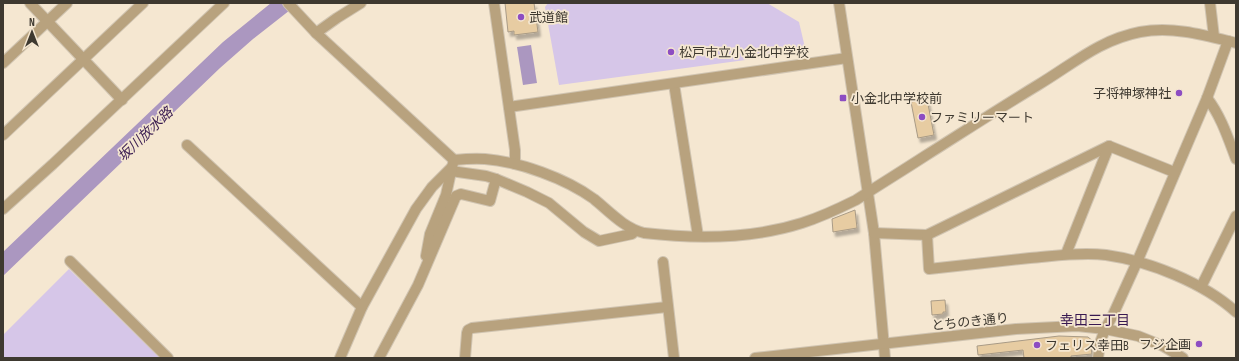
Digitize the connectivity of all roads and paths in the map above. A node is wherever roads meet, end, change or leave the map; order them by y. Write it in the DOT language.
graph roads {
  1 [pos="30,3"];
  2 [pos="67,3"];
  3 [pos="143,3"];
  4 [pos="224,3"];
  5 [pos="288,3"];
  6 [pos="361,3"];
  7 [pos="494,3"];
  8 [pos="840,3"];
  9 [pos="1210,3"];
  10 [pos="48,21"];
  11 [pos="314,31"];
  12 [pos="1214,37"];
  13 [pos="1232,42"];
  14 [pos="847,58"];
  15 [pos="84,59"];
  16 [pos="3,63"];
  17 [pos="674,84"];
  18 [pos="1207,98"];
  19 [pos="122,100"];
  20 [pos="509,107"];
  21 [pos="3,135"];
  22 [pos="187,145"];
  23 [pos="1109,146"];
  24 [pos="1236,159"];
  25 [pos="515,164"];
  26 [pos="453,166"];
  27 [pos="1174,172"];
  28 [pos="496,179"];
  29 [pos="868,192"];
  30 [pos="3,209"];
  31 [pos="1236,216"];
  32 [pos="635,231"];
  33 [pos="874,233"];
  34 [pos="927,235"];
  35 [pos="698,236"];
  36 [pos="1066,254"];
  37 [pos="70,261"];
  38 [pos="663,262"];
  39 [pos="1137,262"];
  40 [pos="425,268"];
  41 [pos="1201,287"];
  42 [pos="362,307"];
  43 [pos="667,307"];
  44 [pos="1236,312"];
  45 [pos="1105,329"];
  46 [pos="883,344"];
  47 [pos="168,358"];
  48 [pos="340,358"];
  49 [pos="380,358"];
  50 [pos="465,358"];
  51 [pos="674,358"];
  52 [pos="755,358"];
  53 [pos="885,358"];
  54 [pos="1098,358"];
  55 [pos="1183,358"];
  1 -- 10 [label="street"];
  2 -- 10 [label="street"];
  3 -- 15 [label="street"];
  4 -- 19 [label="street"];
  5 -- 11 [label="street"];
  6 -- 11 [label="street"];
  7 -- 20 [label="street"];
  8 -- 14 [label="street"];
  9 -- 12 [label="street"];
  10 -- 15 [label="street"];
  10 -- 16 [label="street"];
  11 -- 26 [label="street"];
  12 -- 13 [label="street"];
  12 -- 29 [label="street"];
  13 -- 18 [label="street"];
  14 -- 17 [label="street"];
  14 -- 29 [label="street"];
  15 -- 19 [label="street"];
  15 -- 21 [label="street"];
  17 -- 20 [label="street"];
  17 -- 35 [label="street"];
  18 -- 24 [label="street"];
  18 -- 27 [label="street"];
  19 -- 30 [label="street"];
  20 -- 25 [label="street"];
  22 -- 42 [label="street"];
  23 -- 27 [label="street"];
  23 -- 34 [label="street"];
  23 -- 36 [label="street"];
  25 -- 26 [label="street"];
  25 -- 32 [label="street"];
  26 -- 28 [label="street"];
  26 -- 40 [label="street"];
  26 -- 42 [label="street"];
  27 -- 39 [label="street"];
  28 -- 32 [label="street"];
  28 -- 40 [label="street"];
  29 -- 33 [label="street"];
  29 -- 35 [label="street"];
  31 -- 41 [label="street"];
  32 -- 35 [label="street"];
  33 -- 34 [label="street"];
  33 -- 46 [label="street"];
  34 -- 36 [label="street"];
  36 -- 39 [label="street"];
  37 -- 47 [label="street"];
  38 -- 43 [label="street"];
  39 -- 41 [label="street"];
  39 -- 45 [label="street"];
  40 -- 49 [label="street"];
  41 -- 44 [label="street"];
  42 -- 48 [label="street"];
  43 -- 50 [label="street"];
  43 -- 51 [label="street"];
  45 -- 46 [label="street, とちのき通り"];
  45 -- 54 [label="street"];
  45 -- 55 [label="street, とちのき通り"];
  46 -- 52 [label="street, とちのき通り"];
  46 -- 53 [label="street"];
}
